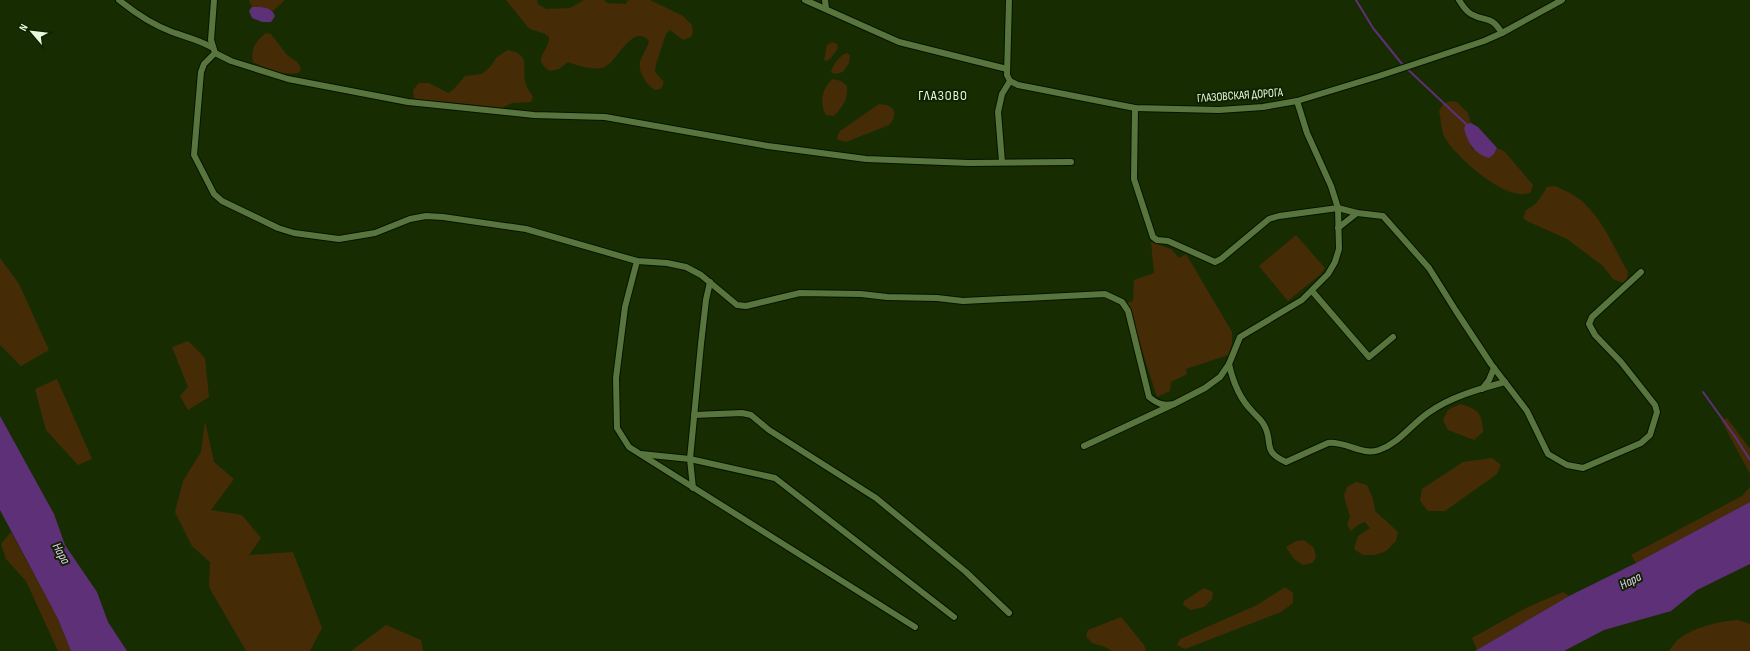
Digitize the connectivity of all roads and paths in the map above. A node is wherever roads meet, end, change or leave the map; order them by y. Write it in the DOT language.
graph roads {
  1 [pos="119,0"];
  2 [pos="214,0"];
  3 [pos="805,0"];
  4 [pos="826,0"];
  5 [pos="1009,0"];
  6 [pos="1459,0"];
  7 [pos="1562,0"];
  8 [pos="826,8"];
  9 [pos="1502,33"];
  10 [pos="214,51"];
  11 [pos="1007,69"];
  12 [pos="1010,81"];
  13 [pos="1297,101"];
  14 [pos="1135,108"];
  15 [pos="1002,162"];
  16 [pos="1071,162"];
  17 [pos="1338,208"];
  18 [pos="1357,213"];
  19 [pos="1338,228"];
  20 [pos="637,261"];
  21 [pos="1641,272"];
  22 [pos="710,282"];
  23 [pos="1312,291"];
  24 [pos="1393,337"];
  25 [pos="1229,364"];
  26 [pos="1494,368"];
  27 [pos="1505,382"];
  28 [pos="1482,389"];
  29 [pos="1174,404"];
  30 [pos="694,415"];
  31 [pos="1084,446"];
  32 [pos="639,454"];
  33 [pos="690,458"];
  34 [pos="693,488"];
  35 [pos="1009,613"];
  36 [pos="954,617"];
  37 [pos="915,626"];
  1 -- 10 [label="street"];
  2 -- 10 [label="street"];
  3 -- 8 [label="street"];
  4 -- 8 [label="street"];
  5 -- 11 [label="street"];
  6 -- 9 [label="street"];
  7 -- 9 [label="street, ГЛАЗОВСКАЯ ДОРОГА"];
  8 -- 11 [label="street"];
  9 -- 13 [label="street, ГЛАЗОВСКАЯ ДОРОГА"];
  10 -- 15 [label="street"];
  10 -- 20 [label="street"];
  11 -- 12 [label="street"];
  12 -- 14 [label="street, ГЛАЗОВСКАЯ ДОРОГА"];
  12 -- 15 [label="street"];
  13 -- 14 [label="street, ГЛАЗОВСКАЯ ДОРОГА"];
  13 -- 17 [label="street"];
  14 -- 17 [label="street"];
  15 -- 16 [label="street"];
  17 -- 18 [label="street"];
  17 -- 19 [label="street"];
  18 -- 19 [label="street"];
  18 -- 26 [label="street"];
  19 -- 23 [label="street"];
  20 -- 22 [label="street"];
  20 -- 32 [label="street"];
  21 -- 27 [label="street"];
  22 -- 29 [label="street"];
  22 -- 30 [label="street"];
  23 -- 24 [label="street"];
  23 -- 25 [label="street"];
  25 -- 28 [label="street"];
  25 -- 29 [label="street"];
  26 -- 27 [label="street"];
  26 -- 28 [label="street"];
  27 -- 28 [label="street"];
  29 -- 31 [label="street"];
  30 -- 33 [label="street"];
  30 -- 35 [label="street"];
  32 -- 33 [label="street"];
  32 -- 34 [label="street"];
  33 -- 34 [label="street"];
  33 -- 36 [label="street"];
  34 -- 37 [label="street"];
}
